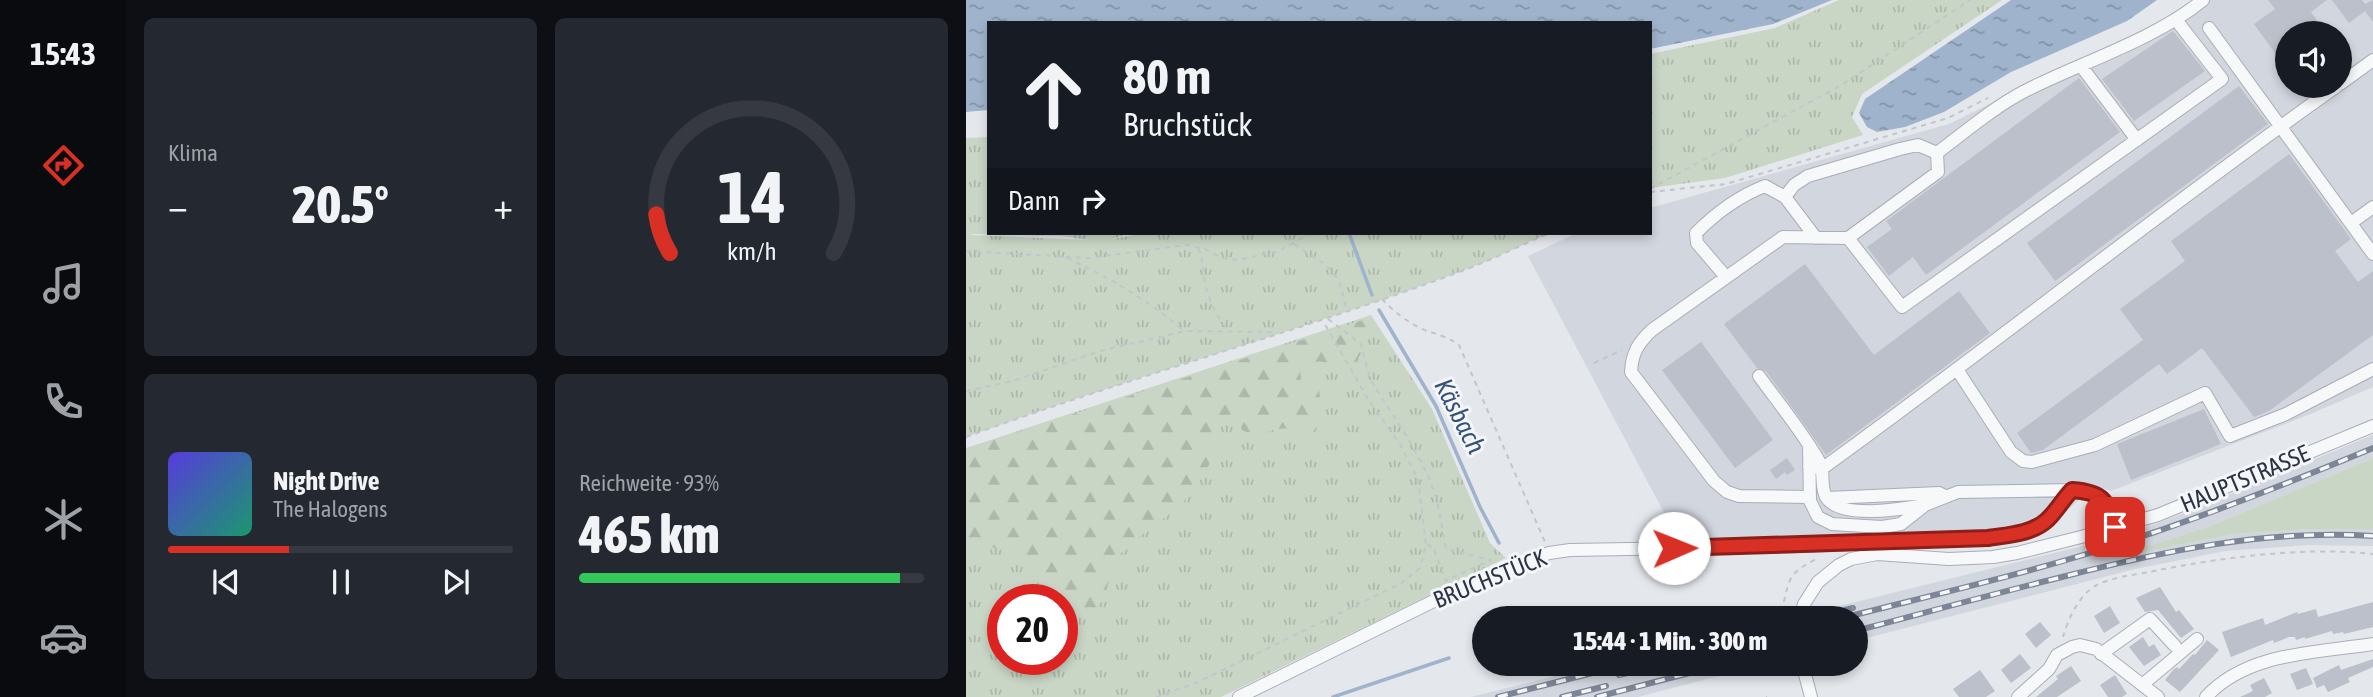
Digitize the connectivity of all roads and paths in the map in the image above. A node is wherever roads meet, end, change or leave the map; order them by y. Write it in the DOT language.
graph roads {
  1 [pos="1970,0"];
  2 [pos="2203,0"];
  3 [pos="2180,25"];
  4 [pos="2208,28"];
  5 [pos="2373,61"];
  6 [pos="2081,66"];
  7 [pos="2352,76"];
  8 [pos="1992,97"];
  9 [pos="2320,98"];
  10 [pos="2280,126"];
  11 [pos="2137,140"];
  12 [pos="1937,153"];
  13 [pos="1652,189"];
  14 [pos="1652,190"];
  15 [pos="1784,197"];
  16 [pos="2373,207"];
  17 [pos="2351,223"];
  18 [pos="1308,235"];
  19 [pos="1545,235"];
  20 [pos="1816,238"];
  21 [pos="1848,238"];
  22 [pos="1294,243"];
  23 [pos="1198,248"];
  24 [pos="966,251"];
  25 [pos="2373,254"];
  26 [pos="1066,257"];
  27 [pos="1726,277"];
  28 [pos="1383,298"];
  29 [pos="1346,310"];
  30 [pos="1327,318"];
  31 [pos="1322,320"];
  32 [pos="1185,331"];
  33 [pos="1228,331"];
  34 [pos="1281,332"];
  35 [pos="1639,342"];
  36 [pos="1594,363"];
  37 [pos="2373,369"];
  38 [pos="1958,371"];
  39 [pos="1759,376"];
  40 [pos="966,391"];
  41 [pos="2373,426"];
  42 [pos="966,437"];
  43 [pos="1809,445"];
  44 [pos="1809,466"];
  45 [pos="1823,468"];
  46 [pos="2072,490"];
  47 [pos="1945,496"];
  48 [pos="1810,498"];
  49 [pos="1826,498"];
  50 [pos="1925,505"];
  51 [pos="2115,527"];
  52 [pos="1829,544"];
  53 [pos="1426,545"];
  54 [pos="1549,552"];
  55 [pos="2373,554"];
  56 [pos="1782,606"];
  57 [pos="1803,606"];
  58 [pos="2197,639"];
  59 [pos="2373,644"];
  60 [pos="2175,646"];
  61 [pos="2102,654"];
  62 [pos="2057,655"];
  63 [pos="1806,676"];
  64 [pos="2142,685"];
  65 [pos="1156,697"];
  66 [pos="1239,697"];
  67 [pos="1811,697"];
  68 [pos="2019,697"];
  69 [pos="2158,697"];
  70 [pos="2206,697"];
  1 -- 13 [label="path"];
  2 -- 6 [label="street"];
  3 -- 11 [label="street"];
  4 -- 10 [label="street"];
  5 -- 7 [label="street"];
  6 -- 11 [label="street"];
  6 -- 12 [label="street"];
  8 -- 14 [label="path"];
  9 -- 10 [label="street"];
  10 -- 17 [label="street"];
  10 -- 38 [label="street"];
  11 -- 21 [label="street"];
  12 -- 15 [label="street"];
  12 -- 21 [label="street"];
  15 -- 20 [label="street"];
  15 -- 27 [label="street"];
  16 -- 17 [label="street"];
  17 -- 25 [label="street"];
  18 -- 22 [label="path"];
  19 -- 28 [label="path"];
  20 -- 21 [label="street"];
  20 -- 27 [label="street"];
  22 -- 23 [label="path"];
  22 -- 29 [label="path"];
  23 -- 26 [label="path"];
  23 -- 33 [label="path"];
  24 -- 26 [label="path"];
  26 -- 32 [label="path"];
  27 -- 35 [label="street"];
  28 -- 29 [label="path"];
  28 -- 54 [label="path"];
  29 -- 30 [label="path"];
  30 -- 31 [label="path"];
  30 -- 53 [label="path"];
  31 -- 34 [label="path"];
  31 -- 53 [label="path"];
  32 -- 33 [label="path"];
  32 -- 40 [label="path"];
  33 -- 34 [label="path"];
  34 -- 42 [label="path"];
  35 -- 36 [label="path"];
  35 -- 48 [label="street"];
  37 -- 38 [label="street"];
  38 -- 45 [label="street"];
  39 -- 43 [label="street"];
  41 -- 51 [label="street, HAUPTSTRASSE"];
  43 -- 44 [label="street"];
  43 -- 45 [label="street"];
  44 -- 45 [label="street"];
  44 -- 48 [label="street"];
  45 -- 49 [label="street"];
  46 -- 47 [label="street"];
  46 -- 51 [label="street"];
  46 -- 52 [label="street"];
  47 -- 49 [label="street"];
  47 -- 50 [label="street"];
  48 -- 50 [label="street"];
  49 -- 50 [label="street"];
  51 -- 57 [label="street, HAUPTSTRASSE"];
  52 -- 54 [label="street, BRUCHSTÜCK"];
  52 -- 56 [label="path"];
  53 -- 65 [label="path"];
  54 -- 66 [label="street, BRUCHSTÜCK"];
  55 -- 62 [label="path"];
  58 -- 64 [label="street"];
  59 -- 70 [label="street"];
  60 -- 61 [label="street"];
  61 -- 62 [label="street"];
  61 -- 64 [label="street"];
  62 -- 68 [label="street"];
  63 -- 67 [label="street"];
  64 -- 69 [label="street"];
}
